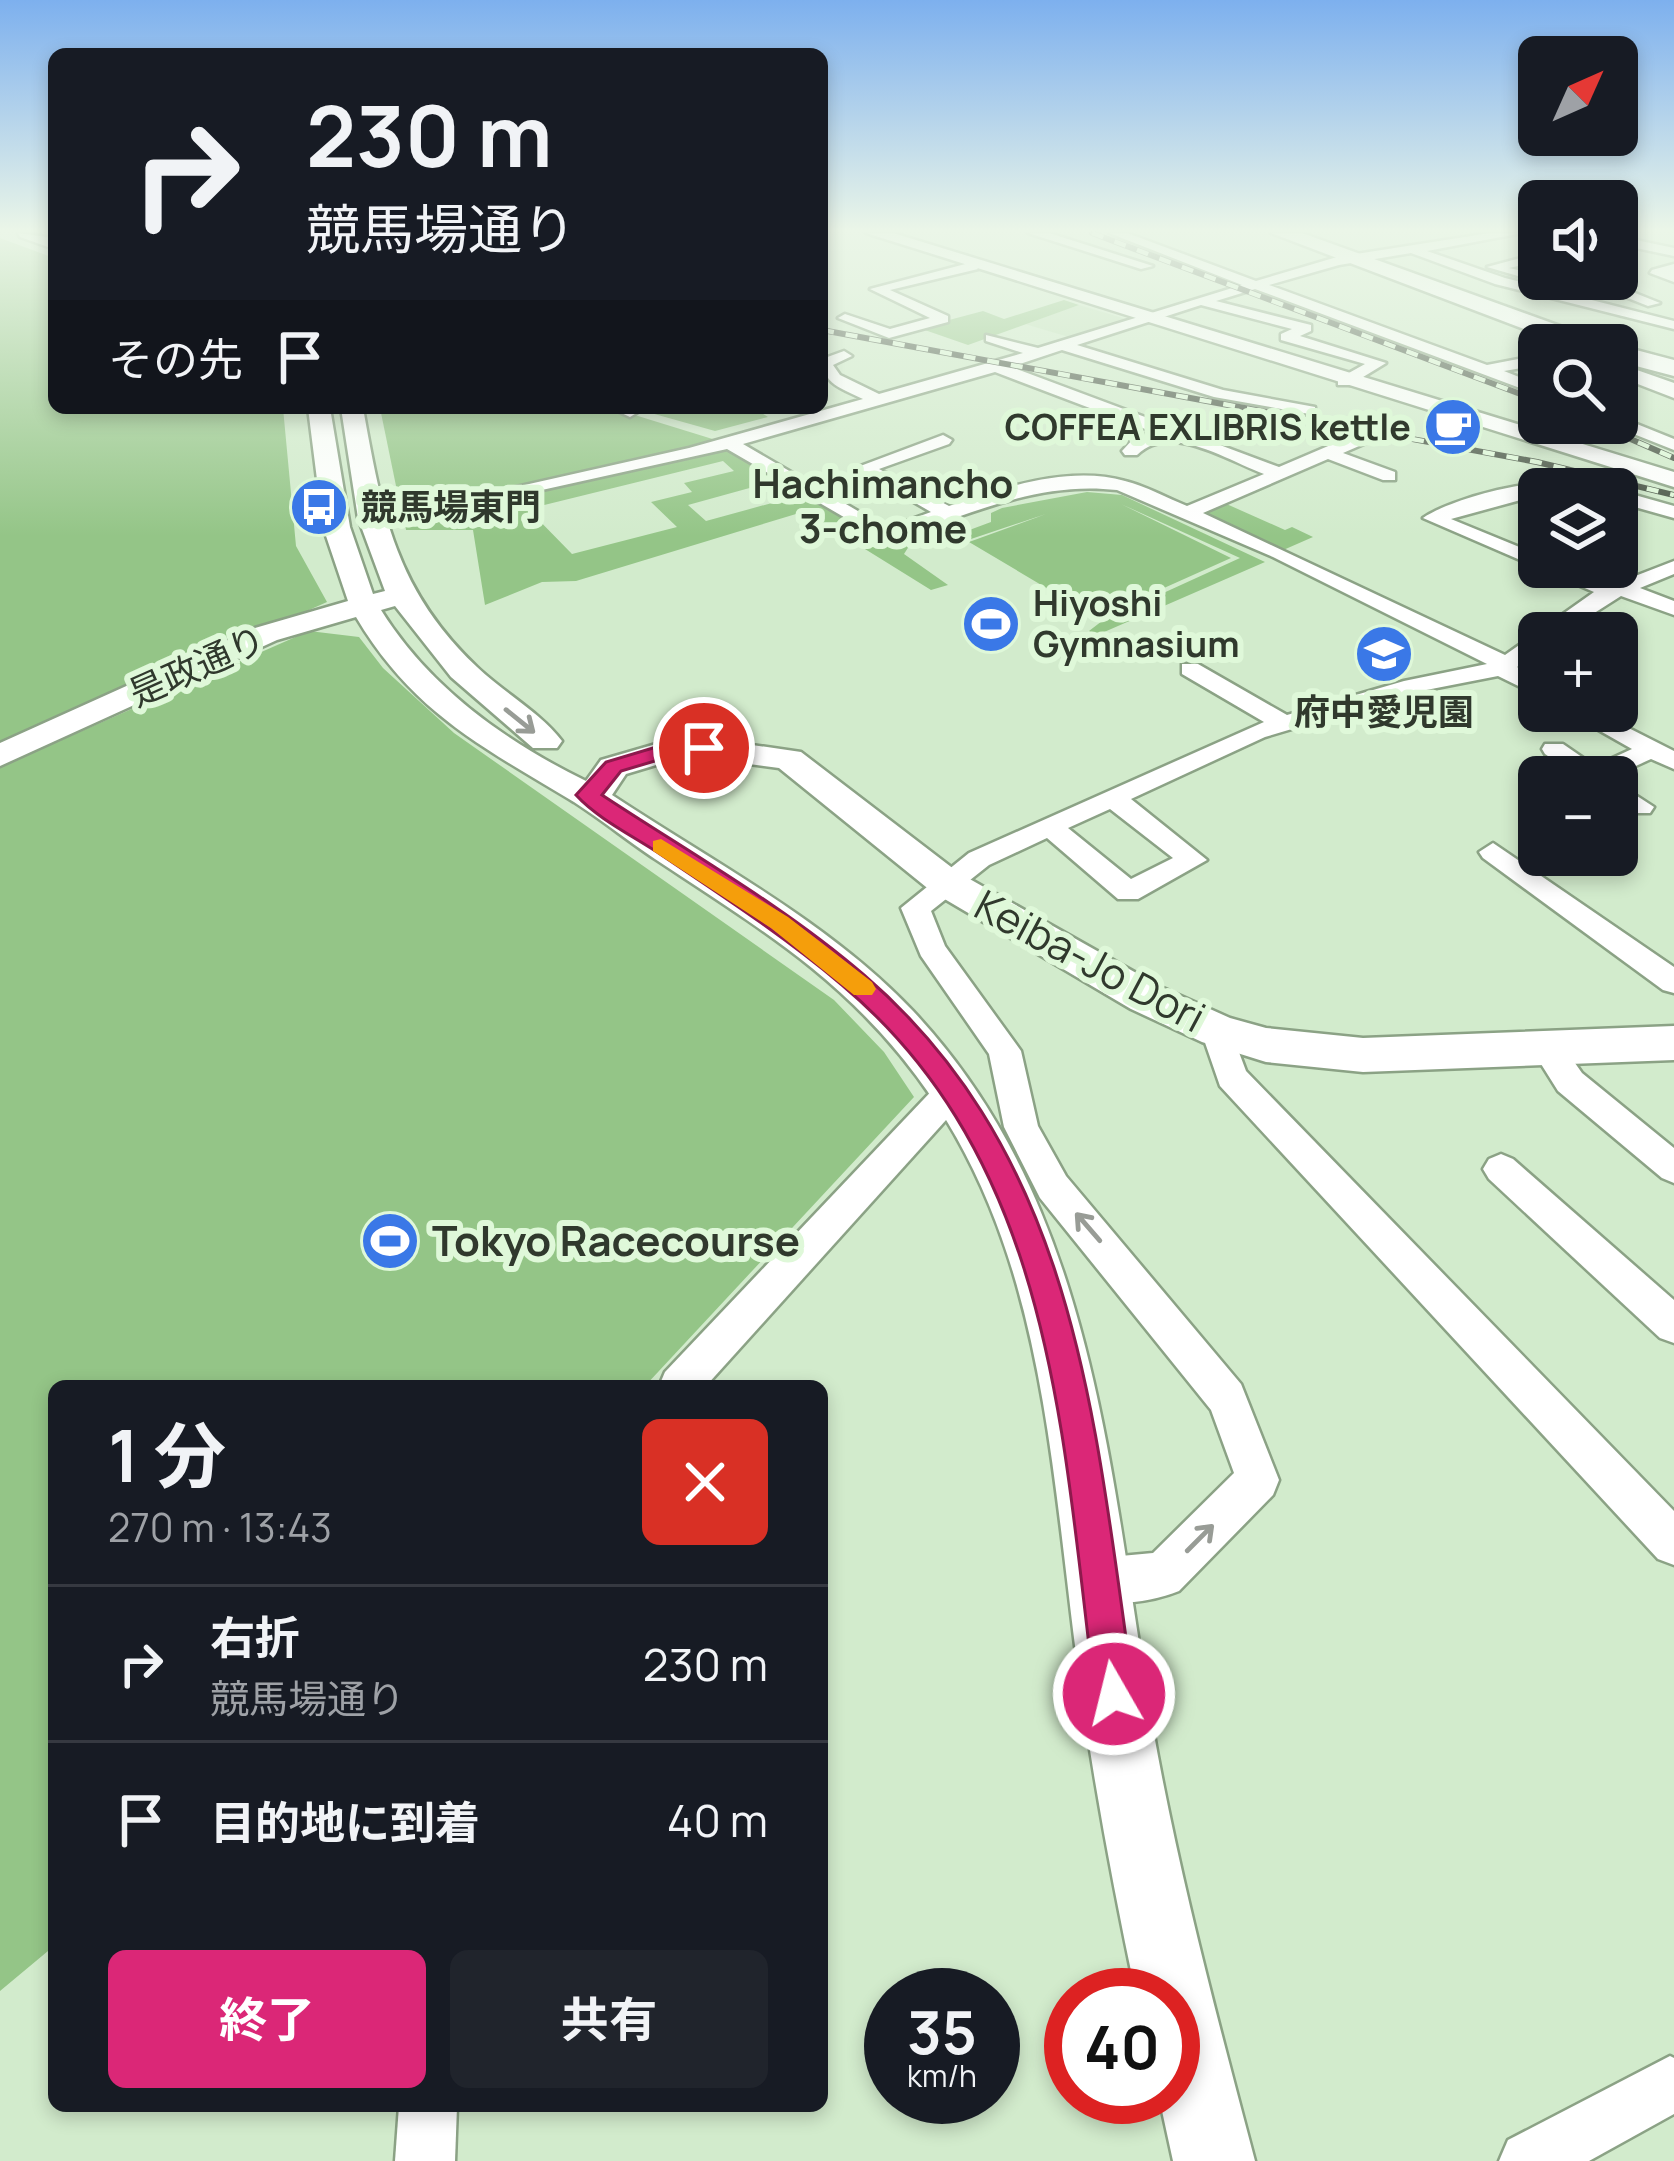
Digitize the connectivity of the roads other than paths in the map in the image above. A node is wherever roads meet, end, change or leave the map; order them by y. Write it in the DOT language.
graph roads {
  1 [pos="1099,334"];
  2 [pos="1189,334"];
  3 [pos="1293,334"];
  4 [pos="1387,334"];
  5 [pos="991,338"];
  6 [pos="1064,346"];
  7 [pos="1040,354"];
  8 [pos="844,356"];
  9 [pos="1518,359"];
  10 [pos="828,361"];
  11 [pos="994,366"];
  12 [pos="1638,366"];
  13 [pos="828,368"];
  14 [pos="1485,370"];
  15 [pos="884,377"];
  16 [pos="1674,378"];
  17 [pos="1344,382"];
  18 [pos="1518,382"];
  19 [pos="910,389"];
  20 [pos="876,399"];
  21 [pos="1309,411"];
  22 [pos="828,413"];
  23 [pos="320,414"];
  24 [pos="353,414"];
  25 [pos="824,414"];
  26 [pos="1638,430"];
  27 [pos="1173,431"];
  28 [pos="1367,436"];
  29 [pos="943,440"];
  30 [pos="1264,441"];
  31 [pos="728,442"];
  32 [pos="1674,446"];
  33 [pos="1131,451"];
  34 [pos="1328,453"];
  35 [pos="1231,456"];
  36 [pos="1281,474"];
  37 [pos="1389,476"];
  38 [pos="1667,478"];
  39 [pos="1518,491"];
  40 [pos="1638,500"];
  41 [pos="1674,508"];
  42 [pos="948,513"];
  43 [pos="1187,513"];
  44 [pos="371,522"];
  45 [pos="1518,553"];
  46 [pos="1674,567"];
  47 [pos="1611,588"];
  48 [pos="1619,591"];
  49 [pos="402,596"];
  50 [pos="364,605"];
  51 [pos="1674,608"];
  52 [pos="1584,612"];
  53 [pos="434,642"];
  54 [pos="1518,656"];
  55 [pos="1504,666"];
  56 [pos="1190,668"];
  57 [pos="1518,675"];
  58 [pos="1283,723"];
  59 [pos="476,727"];
  60 [pos="1616,732"];
  61 [pos="1554,749"];
  62 [pos="0,756"];
  63 [pos="1564,756"];
  64 [pos="1662,756"];
  65 [pos="592,792"];
  66 [pos="1113,798"];
  67 [pos="1638,805"];
  68 [pos="1641,807"];
  69 [pos="1050,827"];
  70 [pos="1493,852"];
  71 [pos="945,882"];
  72 [pos="1674,982"];
  73 [pos="1217,1031"];
  74 [pos="1674,1042"];
  75 [pos="1547,1048"];
  76 [pos="953,1090"];
  77 [pos="1674,1168"];
  78 [pos="1501,1169"];
  79 [pos="1674,1325"];
  80 [pos="685,1380"];
  81 [pos="1674,1543"];
  82 [pos="1099,1581"];
  83 [pos="1670,2086"];
  84 [pos="428,2112"];
  85 [pos="425,2161"];
  86 [pos="1214,2161"];
  87 [pos="1528,2161"];
  1 -- 6 [label="street"];
  2 -- 17 [label="street"];
  3 -- 17 [label="street"];
  4 -- 14 [label="street"];
  5 -- 7 [label="street"];
  6 -- 7 [label="street"];
  6 -- 21 [label="street"];
  7 -- 11 [label="street"];
  8 -- 10 [label="street"];
  9 -- 14 [label="street"];
  11 -- 19 [label="street"];
  11 -- 27 [label="street"];
  12 -- 16 [label="highway"];
  13 -- 20 [label="street"];
  14 -- 18 [label="street"];
  15 -- 19 [label="street"];
  17 -- 38 [label="street"];
  19 -- 20 [label="street"];
  20 -- 22 [label="street"];
  23 -- 50 [label="street"];
  24 -- 44 [label="street"];
  25 -- 31 [label="street"];
  26 -- 32 [label="street"];
  27 -- 33 [label="street"];
  27 -- 35 [label="street"];
  28 -- 34 [label="street"];
  29 -- 42 [label="street"];
  30 -- 35 [label="street"];
  31 -- 42 [label="street"];
  31 -- 44 [label="street"];
  34 -- 36 [label="street"];
  34 -- 37 [label="street"];
  35 -- 36 [label="street"];
  36 -- 43 [label="street"];
  38 -- 41 [label="street"];
  39 -- 45 [label="street"];
  40 -- 41 [label="street"];
  42 -- 43 [label="street"];
  43 -- 55 [label="street"];
  44 -- 49 [label="street"];
  46 -- 48 [label="street"];
  47 -- 48 [label="street"];
  48 -- 51 [label="street"];
  48 -- 52 [label="street"];
  49 -- 50 [label="street, 是政通り"];
  49 -- 53 [label="street"];
  50 -- 59 [label="street"];
  50 -- 62 [label="street, 是政通り"];
  53 -- 59 [label="street"];
  53 -- 65 [label="street, one-way"];
  54 -- 55 [label="street"];
  55 -- 57 [label="street"];
  55 -- 58 [label="street"];
  56 -- 58 [label="street"];
  58 -- 66 [label="street"];
  59 -- 65 [label="street"];
  60 -- 64 [label="street"];
  61 -- 63 [label="street"];
  65 -- 71 [label="street, Keiba-Jo Dori"];
  65 -- 76 [label="street"];
  66 -- 69 [label="street"];
  66 -- 69 [label="street"];
  67 -- 68 [label="street"];
  69 -- 71 [label="street"];
  70 -- 72 [label="street"];
  71 -- 73 [label="street, Keiba-Jo Dori"];
  82 -- 71 [label="street, one-way"];
  73 -- 75 [label="street, Keiba-Jo Dori"];
  73 -- 81 [label="street"];
  74 -- 75 [label="street, Keiba-Jo Dori"];
  75 -- 77 [label="street"];
  76 -- 80 [label="street"];
  76 -- 82 [label="street"];
  78 -- 79 [label="street"];
  82 -- 86 [label="street"];
  83 -- 87 [label="street"];
  84 -- 85 [label="street"];
}
